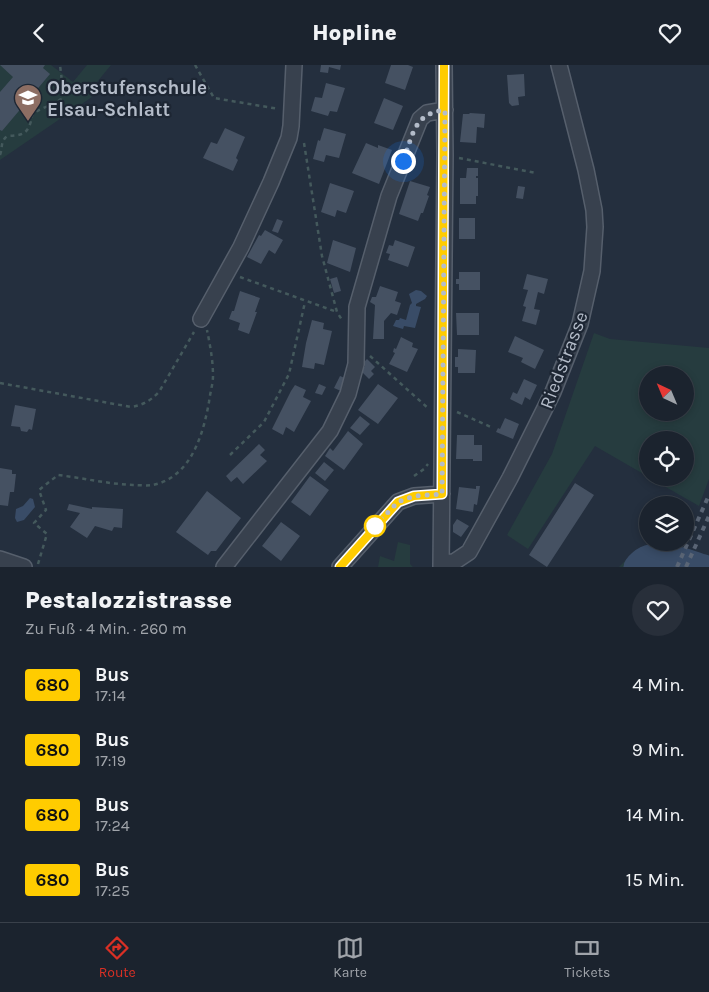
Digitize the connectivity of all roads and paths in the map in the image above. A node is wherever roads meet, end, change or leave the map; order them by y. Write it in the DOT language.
graph roads {
  1 [pos="60,65"];
  2 [pos="195,65"];
  3 [pos="294,65"];
  4 [pos="444,65"];
  5 [pos="558,65"];
  6 [pos="445,110"];
  7 [pos="292,111"];
  8 [pos="304,141"];
  9 [pos="0,155"];
  10 [pos="445,155"];
  11 [pos="536,173"];
  12 [pos="227,272"];
  13 [pos="305,302"];
  14 [pos="338,312"];
  15 [pos="201,319"];
  16 [pos="356,340"];
  17 [pos="0,383"];
  18 [pos="438,410"];
  19 [pos="491,427"];
  20 [pos="230,455"];
  21 [pos="442,494"];
  22 [pos="0,559"];
  23 [pos="441,565"];
  24 [pos="24,567"];
  25 [pos="38,567"];
  26 [pos="224,567"];
  27 [pos="340,567"];
  1 -- 9 [label="path"];
  2 -- 7 [label="path"];
  3 -- 7 [label="street"];
  4 -- 6 [label="street"];
  5 -- 23 [label="street, Riedstrasse"];
  6 -- 10 [label="street"];
  6 -- 16 [label="street"];
  7 -- 12 [label="street"];
  8 -- 14 [label="path"];
  10 -- 11 [label="path"];
  10 -- 18 [label="street"];
  12 -- 13 [label="path"];
  12 -- 15 [label="street"];
  13 -- 14 [label="path"];
  13 -- 20 [label="path"];
  14 -- 16 [label="path"];
  15 -- 17 [label="path"];
  15 -- 25 [label="path"];
  16 -- 18 [label="path"];
  16 -- 26 [label="street"];
  18 -- 19 [label="path"];
  18 -- 21 [label="street"];
  21 -- 23 [label="street"];
  21 -- 27 [label="street"];
  22 -- 24 [label="street"];
}
